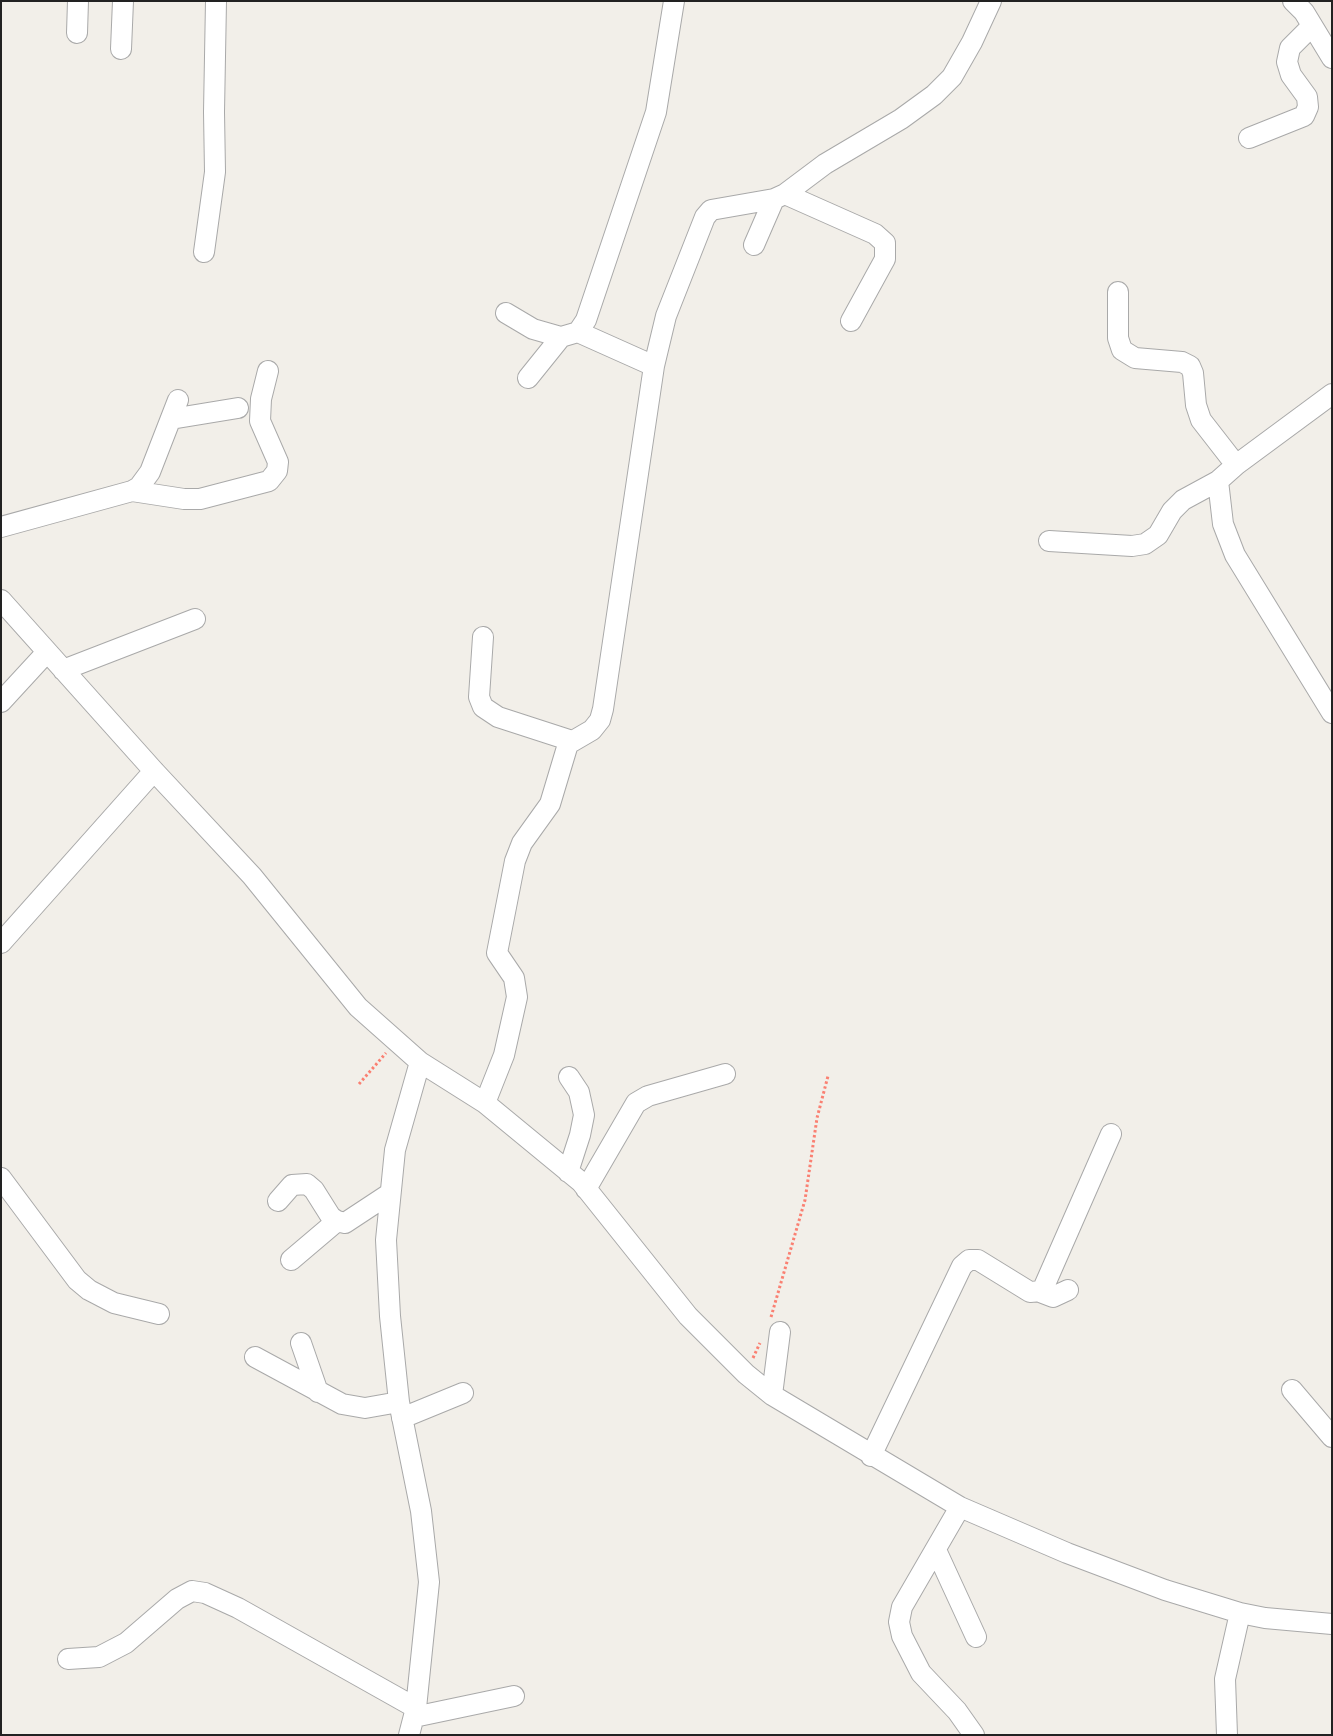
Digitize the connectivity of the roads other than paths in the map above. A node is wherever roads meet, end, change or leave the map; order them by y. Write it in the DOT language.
graph roads {
  1 [pos="78,1"];
  2 [pos="123,1"];
  3 [pos="216,1"];
  4 [pos="674,1"];
  5 [pos="991,1"];
  6 [pos="1293,1"];
  7 [pos="1312,26"];
  8 [pos="78,33"];
  9 [pos="121,49"];
  10 [pos="1332,58"];
  11 [pos="1249,138"];
  12 [pos="780,197"];
  13 [pos="754,245"];
  14 [pos="204,252"];
  15 [pos="1118,292"];
  16 [pos="506,313"];
  17 [pos="851,321"];
  18 [pos="570,334"];
  19 [pos="654,366"];
  20 [pos="268,371"];
  21 [pos="528,378"];
  22 [pos="1332,394"];
  23 [pos="178,400"];
  24 [pos="238,408"];
  25 [pos="171,420"];
  26 [pos="1236,465"];
  27 [pos="1218,482"];
  28 [pos="132,491"];
  29 [pos="1,527"];
  30 [pos="1049,541"];
  31 [pos="1,600"];
  32 [pos="195,619"];
  33 [pos="483,637"];
  34 [pos="47,652"];
  35 [pos="63,670"];
  36 [pos="1,702"];
  37 [pos="1332,713"];
  38 [pos="572,740"];
  39 [pos="154,771"];
  40 [pos="1,943"];
  41 [pos="420,1062"];
  42 [pos="725,1074"];
  43 [pos="569,1077"];
  44 [pos="485,1102"];
  45 [pos="1111,1134"];
  46 [pos="568,1172"];
  47 [pos="1,1178"];
  48 [pos="586,1189"];
  49 [pos="389,1194"];
  50 [pos="278,1201"];
  51 [pos="337,1221"];
  52 [pos="291,1260"];
  53 [pos="1068,1290"];
  54 [pos="1040,1292"];
  55 [pos="159,1314"];
  56 [pos="774,1328"];
  57 [pos="301,1343"];
  58 [pos="255,1357"];
  59 [pos="1292,1390"];
  60 [pos="318,1392"];
  61 [pos="463,1393"];
  62 [pos="772,1395"];
  63 [pos="400,1410"];
  64 [pos="1332,1437"];
  65 [pos="871,1456"];
  66 [pos="960,1507"];
  67 [pos="936,1550"];
  68 [pos="1240,1613"];
  69 [pos="1332,1624"];
  70 [pos="976,1637"];
  71 [pos="68,1659"];
  72 [pos="514,1696"];
  73 [pos="413,1720"];
  74 [pos="974,1735"];
  75 [pos="1228,1735"];
  1 -- 8 [label="street"];
  2 -- 9 [label="street"];
  3 -- 14 [label="street"];
  4 -- 18 [label="street"];
  5 -- 12 [label="street"];
  6 -- 7 [label="street"];
  7 -- 10 [label="street"];
  7 -- 11 [label="street"];
  12 -- 13 [label="street"];
  12 -- 17 [label="street"];
  12 -- 19 [label="street"];
  15 -- 26 [label="street"];
  16 -- 18 [label="street"];
  18 -- 19 [label="street"];
  18 -- 21 [label="street"];
  19 -- 38 [label="street"];
  20 -- 28 [label="street"];
  22 -- 26 [label="street"];
  23 -- 25 [label="street"];
  24 -- 25 [label="street"];
  25 -- 28 [label="street"];
  26 -- 27 [label="street"];
  27 -- 30 [label="street"];
  27 -- 37 [label="street"];
  28 -- 29 [label="street"];
  31 -- 34 [label="street"];
  32 -- 35 [label="street"];
  33 -- 38 [label="street"];
  34 -- 35 [label="street"];
  34 -- 36 [label="street"];
  35 -- 39 [label="street"];
  38 -- 44 [label="street"];
  39 -- 40 [label="street"];
  39 -- 41 [label="street"];
  41 -- 44 [label="street"];
  41 -- 49 [label="street"];
  42 -- 48 [label="street"];
  43 -- 46 [label="street"];
  44 -- 46 [label="street"];
  45 -- 54 [label="street"];
  46 -- 48 [label="street"];
  47 -- 55 [label="street"];
  48 -- 62 [label="street"];
  49 -- 51 [label="street"];
  49 -- 63 [label="street"];
  50 -- 51 [label="street"];
  51 -- 52 [label="street"];
  53 -- 54 [label="street"];
  54 -- 65 [label="street"];
  56 -- 62 [label="street"];
  57 -- 60 [label="street"];
  58 -- 60 [label="street"];
  59 -- 64 [label="street"];
  60 -- 63 [label="street"];
  61 -- 63 [label="street"];
  62 -- 65 [label="street"];
  63 -- 73 [label="street"];
  65 -- 66 [label="street"];
  66 -- 67 [label="street"];
  66 -- 68 [label="street"];
  67 -- 70 [label="street"];
  67 -- 74 [label="street"];
  68 -- 69 [label="street"];
  68 -- 75 [label="street"];
  71 -- 73 [label="street"];
  72 -- 73 [label="street"];
}
